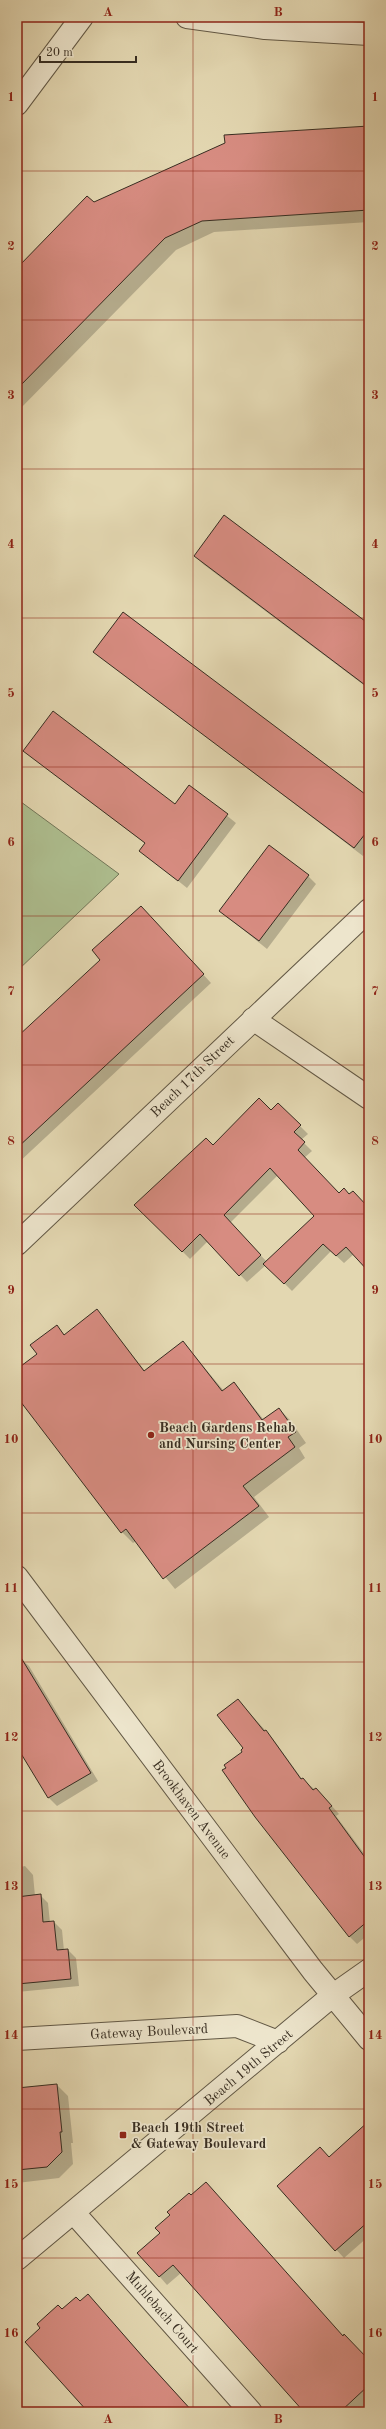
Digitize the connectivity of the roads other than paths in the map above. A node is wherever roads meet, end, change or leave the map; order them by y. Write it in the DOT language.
graph roads {
  1 [pos="82,17"];
  2 [pos="187,17"];
  3 [pos="369,34"];
  4 [pos="17,104"];
  5 [pos="369,910"];
  6 [pos="253,1019"];
  7 [pos="369,1098"];
  8 [pos="17,1244"];
  9 [pos="17,1577"];
  10 [pos="369,1970"];
  11 [pos="332,1996"];
  12 [pos="17,2039"];
  13 [pos="369,2039"];
  14 [pos="278,2042"];
  15 [pos="74,2213"];
  16 [pos="17,2259"];
  17 [pos="250,2412"];
  1 -- 4 [label="street"];
  2 -- 3 [label="street"];
  5 -- 6 [label="street, Beach 17th Street"];
  6 -- 7 [label="street"];
  6 -- 8 [label="street, Beach 17th Street"];
  9 -- 11 [label="street, Brookhaven Avenue"];
  10 -- 11 [label="street, Beach 19th Street"];
  11 -- 13 [label="street, Brookhaven Avenue"];
  11 -- 14 [label="street, Beach 19th Street"];
  12 -- 14 [label="street, Gateway Boulevard"];
  14 -- 15 [label="street, Beach 19th Street"];
  15 -- 16 [label="street, Beach 19th Street"];
  15 -- 17 [label="street, Muhlebach Court"];
}
